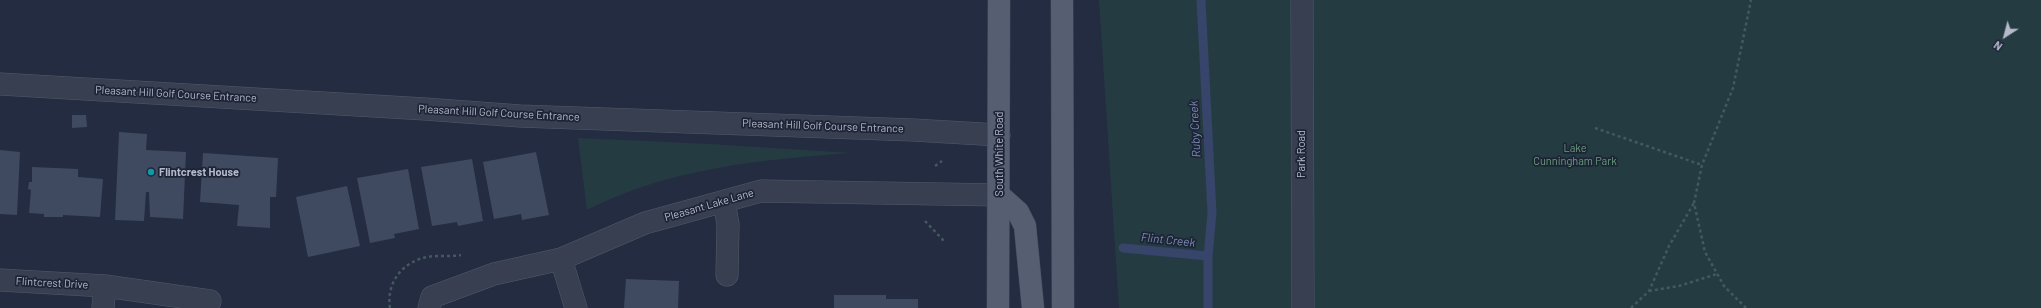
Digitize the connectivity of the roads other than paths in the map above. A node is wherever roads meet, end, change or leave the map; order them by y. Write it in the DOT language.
graph roads {
  1 [pos="999,0"];
  2 [pos="1062,0"];
  3 [pos="1302,0"];
  4 [pos="0,84"];
  5 [pos="999,134"];
  6 [pos="999,195"];
  7 [pos="724,202"];
  8 [pos="561,260"];
  9 [pos="727,275"];
  10 [pos="0,280"];
  11 [pos="104,286"];
  12 [pos="210,302"];
  13 [pos="430,303"];
  14 [pos="103,308"];
  15 [pos="576,308"];
  16 [pos="998,308"];
  17 [pos="1033,308"];
  18 [pos="1063,308"];
  19 [pos="1303,308"];
  1 -- 5 [label="main road, South White Road"];
  2 -- 18 [label="main road"];
  3 -- 19 [label="street, Park Road"];
  4 -- 5 [label="street, Pleasant Hill Golf Course Entrance"];
  5 -- 6 [label="main road, South White Road"];
  6 -- 7 [label="street, Pleasant Lake Lane"];
  6 -- 16 [label="main road, South White Road"];
  6 -- 17 [label="main road"];
  7 -- 8 [label="street, Pleasant Lake Lane"];
  7 -- 9 [label="street"];
  8 -- 13 [label="street, Pleasant Lake Lane"];
  8 -- 15 [label="street"];
  10 -- 11 [label="street, Flintcrest Drive"];
  11 -- 12 [label="street, Flintcrest Drive"];
  11 -- 14 [label="street, Flintcrest Drive"];
}
